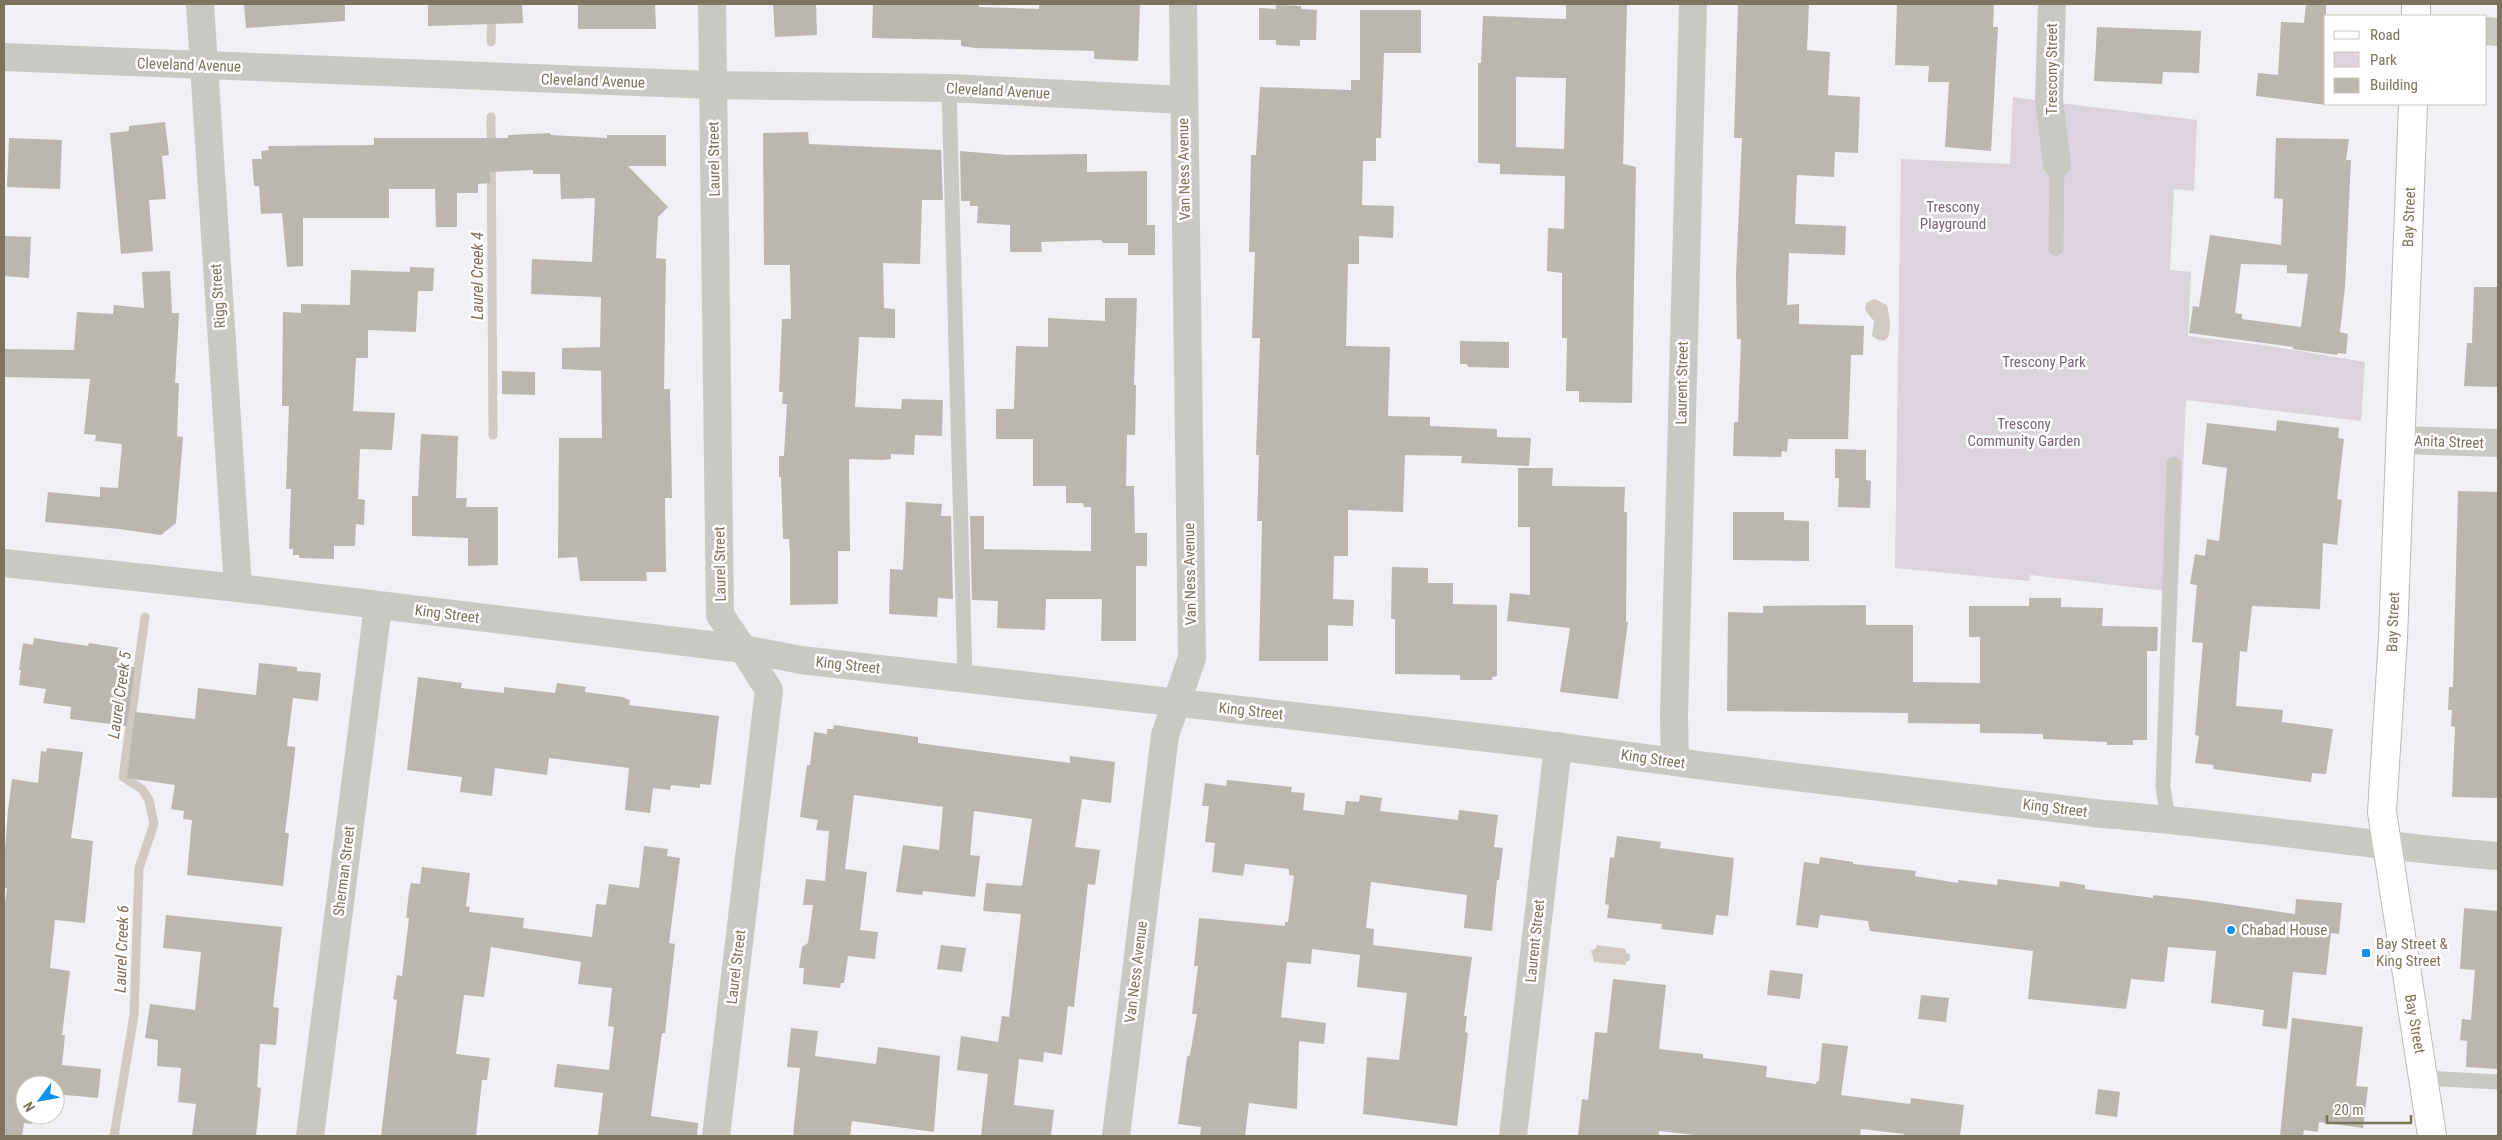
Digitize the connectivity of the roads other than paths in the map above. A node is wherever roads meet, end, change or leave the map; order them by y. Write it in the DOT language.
graph roads {
  1 [pos="200,4"];
  2 [pos="712,4"];
  3 [pos="1183,4"];
  4 [pos="1693,4"];
  5 [pos="2052,4"];
  6 [pos="4,57"];
  7 [pos="206,65"];
  8 [pos="712,85"];
  9 [pos="949,88"];
  10 [pos="1183,100"];
  11 [pos="2412,105"];
  12 [pos="2057,164"];
  13 [pos="2056,248"];
  14 [pos="2401,440"];
  15 [pos="2498,443"];
  16 [pos="2174,464"];
  17 [pos="4,563"];
  18 [pos="238,588"];
  19 [pos="378,606"];
  20 [pos="743,649"];
  21 [pos="965,678"];
  22 [pos="1178,703"];
  23 [pos="1558,746"];
  24 [pos="1674,762"];
  25 [pos="2168,818"];
  26 [pos="2386,845"];
  27 [pos="2498,856"];
  28 [pos="2424,1078"];
  29 [pos="2498,1082"];
  30 [pos="310,1136"];
  31 [pos="716,1136"];
  32 [pos="1116,1136"];
  33 [pos="1513,1136"];
  34 [pos="2432,1136"];
  1 -- 7 [label="street, Rigg Street"];
  2 -- 8 [label="street, Laurel Street"];
  3 -- 10 [label="street, Van Ness Avenue"];
  4 -- 24 [label="street, Laurent Street"];
  5 -- 12 [label="street, Trescony Street"];
  6 -- 7 [label="street, Cleveland Avenue"];
  7 -- 8 [label="street, Cleveland Avenue"];
  7 -- 18 [label="street, Rigg Street"];
  8 -- 9 [label="street, Cleveland Avenue"];
  8 -- 20 [label="street, Laurel Street"];
  9 -- 10 [label="street, Cleveland Avenue"];
  9 -- 21 [label="lane"];
  10 -- 22 [label="street, Van Ness Avenue"];
  11 -- 14 [label="main road, Bay Street"];
  12 -- 13 [label="lane"];
  14 -- 15 [label="street, Anita Street"];
  14 -- 26 [label="main road, Bay Street"];
  16 -- 25 [label="lane"];
  17 -- 18 [label="street, King Street"];
  18 -- 19 [label="street, King Street"];
  19 -- 20 [label="street, King Street"];
  19 -- 30 [label="street, Sherman Street"];
  20 -- 21 [label="street, King Street"];
  20 -- 31 [label="street, Laurel Street"];
  21 -- 22 [label="street, King Street"];
  22 -- 23 [label="street, King Street"];
  22 -- 32 [label="street, Van Ness Avenue"];
  23 -- 24 [label="street, King Street"];
  23 -- 33 [label="street, Laurent Street"];
  24 -- 25 [label="street, King Street"];
  25 -- 26 [label="street, King Street"];
  26 -- 27 [label="street, King Street"];
  26 -- 28 [label="main road, Bay Street"];
  28 -- 29 [label="lane"];
  28 -- 34 [label="main road, Bay Street"];
}
